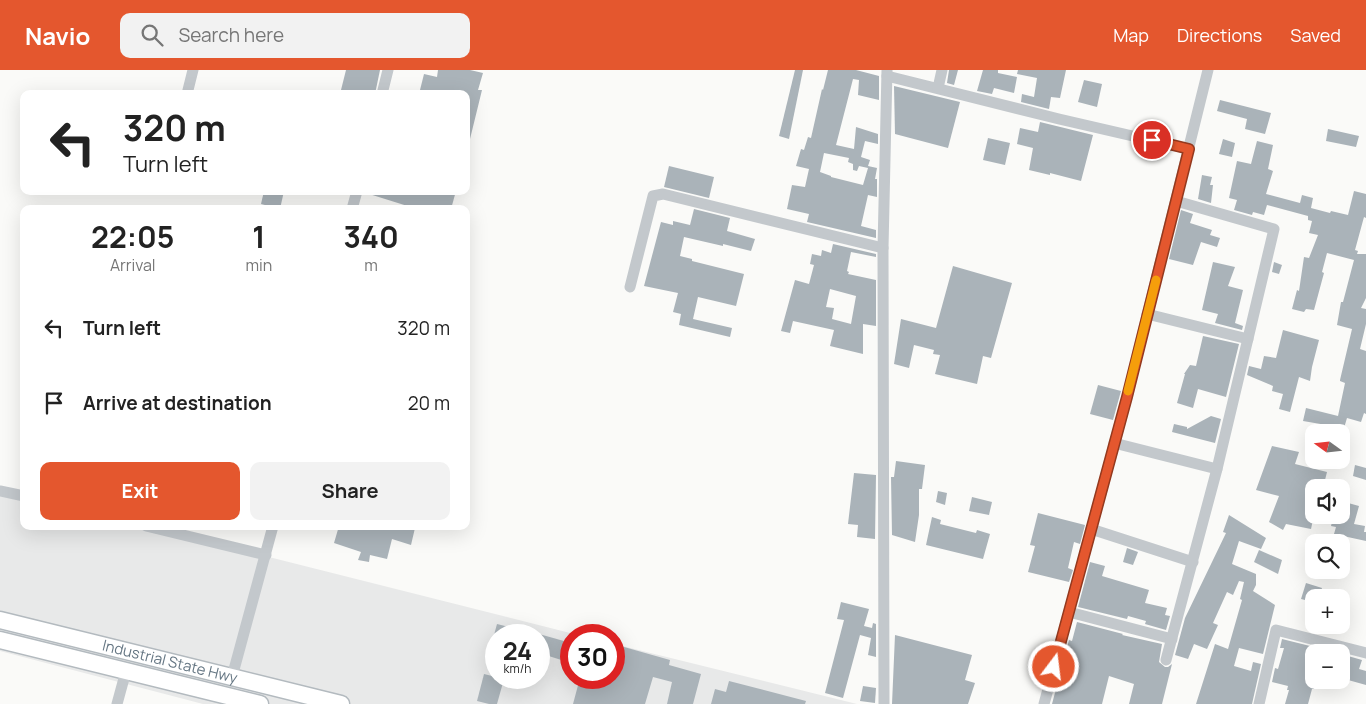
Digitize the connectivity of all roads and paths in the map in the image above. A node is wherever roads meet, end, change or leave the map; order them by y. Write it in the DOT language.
graph roads {
  1 [pos="193,70"];
  2 [pos="388,70"];
  3 [pos="942,70"];
  4 [pos="1208,70"];
  5 [pos="887,73"];
  6 [pos="938,88"];
  7 [pos="188,90"];
  8 [pos="383,90"];
  9 [pos="1189,149"];
  10 [pos="1176,201"];
  11 [pos="883,248"];
  12 [pos="630,287"];
  13 [pos="1147,314"];
  14 [pos="1248,339"];
  15 [pos="1114,443"];
  16 [pos="1218,469"];
  17 [pos="0,491"];
  18 [pos="20,495"];
  19 [pos="1091,529"];
  20 [pos="162,530"];
  21 [pos="272,530"];
  22 [pos="266,556"];
  23 [pos="1193,562"];
  24 [pos="1069,612"];
  25 [pos="0,620"];
  26 [pos="1172,639"];
  27 [pos="0,640"];
  28 [pos="1366,653"];
  29 [pos="1166,660"];
  30 [pos="126,671"];
  31 [pos="232,677"];
  32 [pos="117,704"];
  33 [pos="260,704"];
  34 [pos="341,704"];
  35 [pos="884,704"];
  36 [pos="1044,704"];
  37 [pos="1259,704"];
  1 -- 7 [label="street"];
  2 -- 8 [label="street"];
  3 -- 6 [label="street"];
  4 -- 9 [label="street"];
  5 -- 6 [label="street"];
  5 -- 11 [label="street"];
  6 -- 9 [label="street"];
  9 -- 10 [label="street"];
  10 -- 13 [label="street"];
  10 -- 14 [label="street"];
  11 -- 12 [label="street"];
  11 -- 35 [label="street"];
  13 -- 14 [label="street"];
  13 -- 15 [label="street"];
  14 -- 16 [label="street"];
  15 -- 16 [label="street"];
  15 -- 19 [label="street"];
  16 -- 23 [label="street"];
  17 -- 18 [label="street"];
  19 -- 23 [label="street"];
  19 -- 24 [label="street"];
  20 -- 22 [label="street"];
  21 -- 22 [label="street"];
  22 -- 31 [label="street"];
  23 -- 26 [label="street"];
  24 -- 26 [label="street"];
  24 -- 36 [label="street"];
  25 -- 31 [label="main road, Industrial State Hwy"];
  26 -- 29 [label="street"];
  27 -- 30 [label="main road, Industrial State Hwy"];
  28 -- 37 [label="street"];
  30 -- 32 [label="street"];
  30 -- 33 [label="main road, Industrial State Hwy"];
  31 -- 34 [label="main road, Industrial State Hwy"];
}
